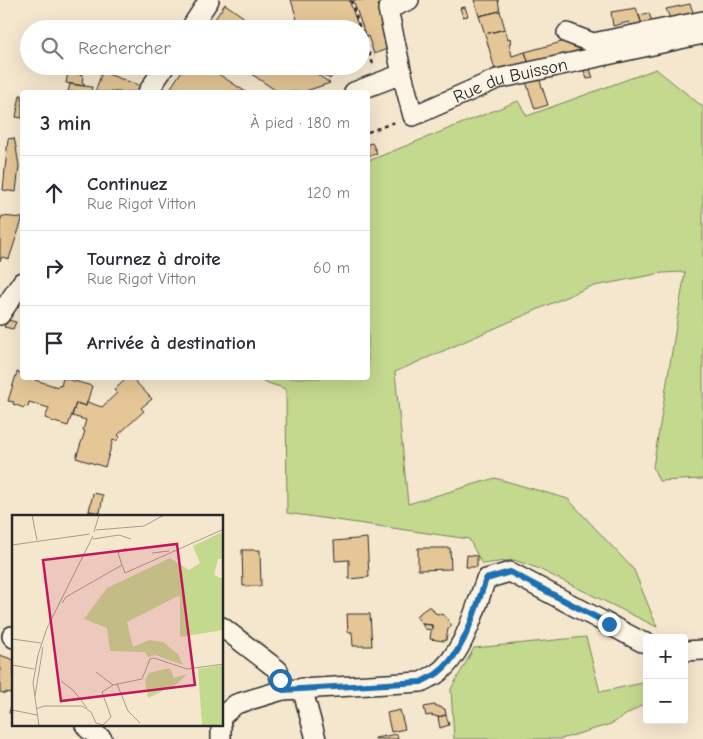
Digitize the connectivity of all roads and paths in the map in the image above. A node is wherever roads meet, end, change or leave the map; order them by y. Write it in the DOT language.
graph roads {
  1 [pos="209,0"];
  2 [pos="351,0"];
  3 [pos="409,0"];
  4 [pos="196,20"];
  5 [pos="358,20"];
  6 [pos="703,21"];
  7 [pos="567,33"];
  8 [pos="703,34"];
  9 [pos="370,54"];
  10 [pos="402,74"];
  11 [pos="159,75"];
  12 [pos="379,82"];
  13 [pos="149,90"];
  14 [pos="359,90"];
  15 [pos="413,116"];
  16 [pos="370,131"];
  17 [pos="20,285"];
  18 [pos="0,315"];
  19 [pos="224,629"];
  20 [pos="643,642"];
  21 [pos="703,650"];
  22 [pos="688,651"];
  23 [pos="302,688"];
  24 [pos="283,690"];
  25 [pos="224,714"];
  26 [pos="86,726"];
  27 [pos="221,726"];
  28 [pos="102,739"];
  29 [pos="221,739"];
  30 [pos="316,739"];
  1 -- 4 [label="street"];
  2 -- 5 [label="path"];
  3 -- 10 [label="street"];
  6 -- 7 [label="street"];
  8 -- 15 [label="street, Rue du Buisson"];
  9 -- 12 [label="path"];
  10 -- 12 [label="street"];
  10 -- 15 [label="street"];
  11 -- 13 [label="street"];
  12 -- 14 [label="street"];
  15 -- 16 [label="path"];
  17 -- 18 [label="street"];
  19 -- 24 [label="street"];
  20 -- 23 [label="street"];
  21 -- 22 [label="street"];
  23 -- 24 [label="street"];
  23 -- 30 [label="street"];
  24 -- 25 [label="street"];
  26 -- 28 [label="street"];
  27 -- 29 [label="street"];
}
